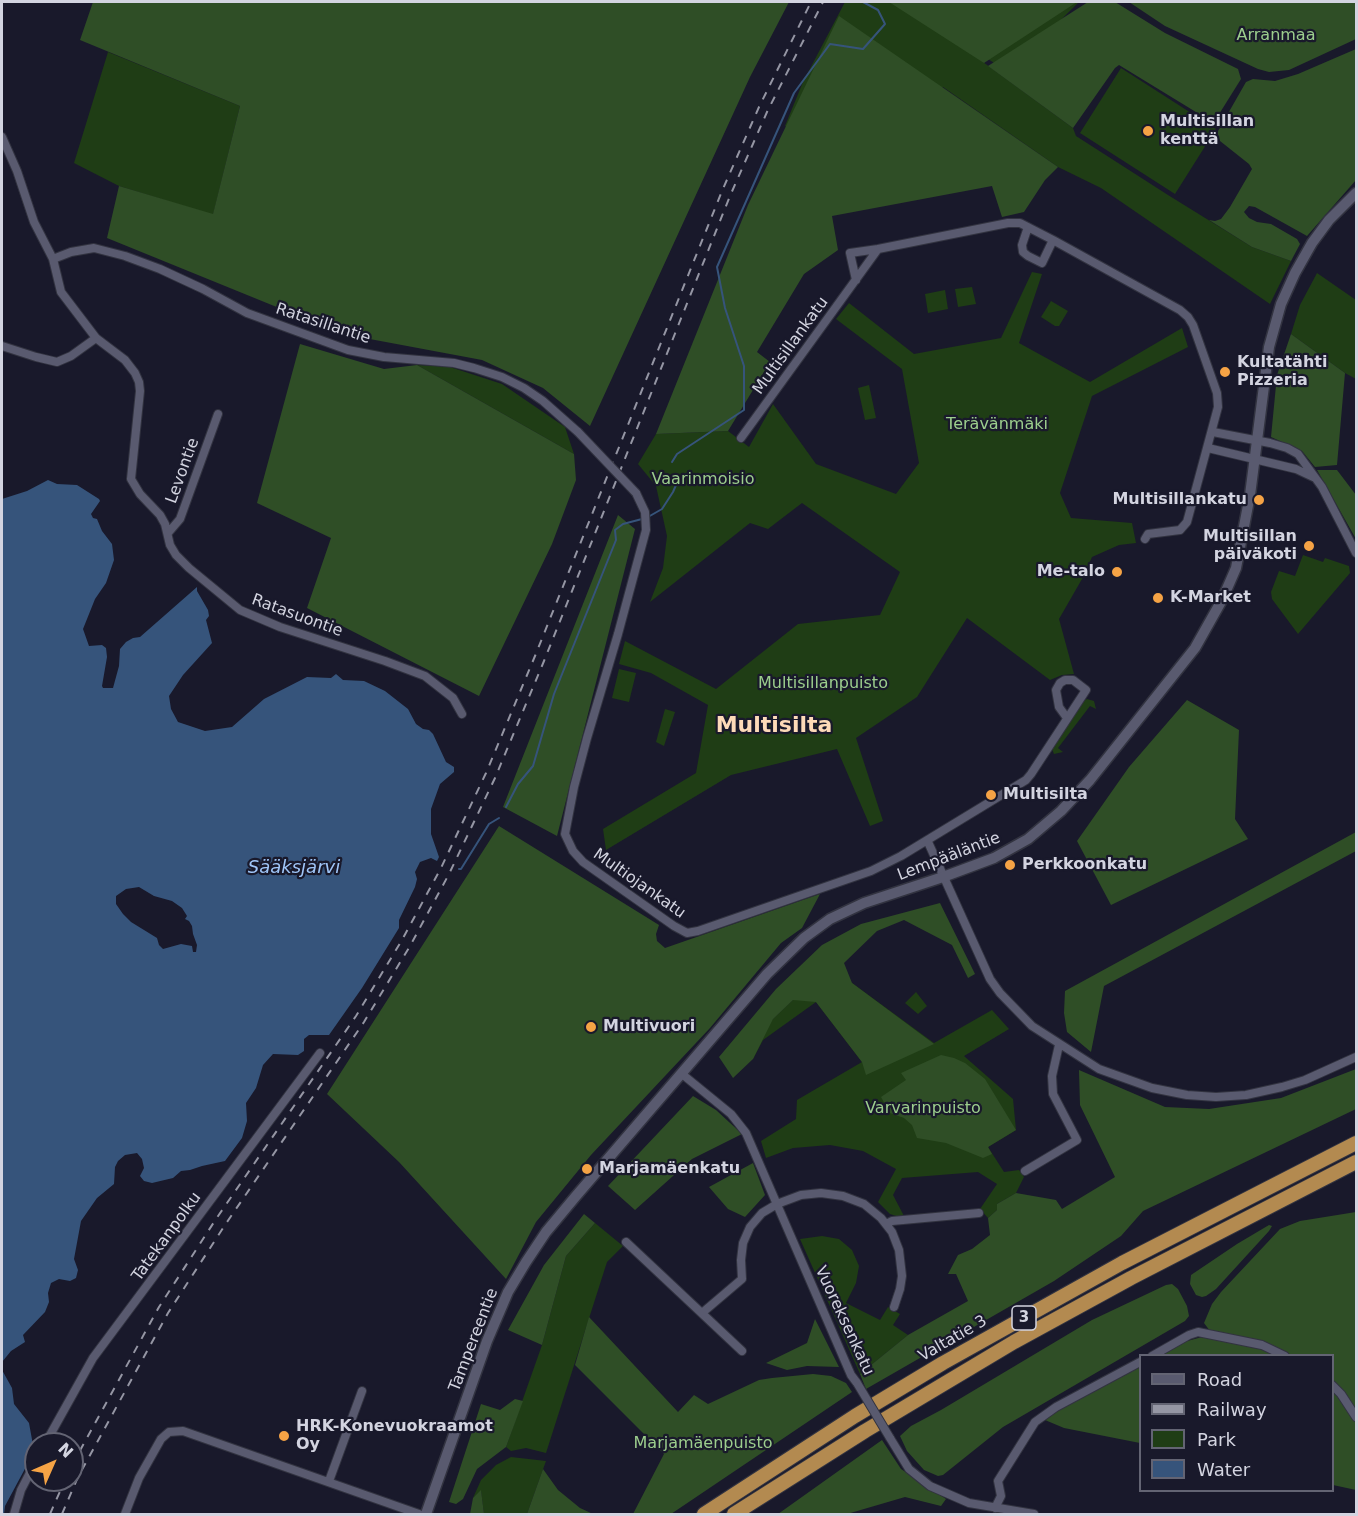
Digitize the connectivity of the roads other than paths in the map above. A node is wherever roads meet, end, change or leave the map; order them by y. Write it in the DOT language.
graph roads {
  1 [pos="2,137"];
  2 [pos="1356,193"];
  3 [pos="1028,227"];
  4 [pos="1053,240"];
  5 [pos="878,249"];
  6 [pos="53,259"];
  7 [pos="856,280"];
  8 [pos="96,338"];
  9 [pos="2,346"];
  10 [pos="218,414"];
  11 [pos="1213,432"];
  12 [pos="741,438"];
  13 [pos="1257,442"];
  14 [pos="1208,448"];
  15 [pos="1254,460"];
  16 [pos="1318,481"];
  17 [pos="168,533"];
  18 [pos="1145,539"];
  19 [pos="1356,553"];
  20 [pos="625,609"];
  21 [pos="462,714"];
  22 [pos="1067,718"];
  23 [pos="928,842"];
  24 [pos="943,878"];
  25 [pos="1059,1045"];
  26 [pos="320,1053"];
  27 [pos="1356,1057"];
  28 [pos="682,1074"];
  29 [pos="1356,1143"];
  30 [pos="1356,1162"];
  31 [pos="1025,1171"];
  32 [pos="777,1204"];
  33 [pos="979,1213"];
  34 [pos="886,1224"];
  35 [pos="626,1242"];
  36 [pos="515,1279"];
  37 [pos="894,1307"];
  38 [pos="702,1312"];
  39 [pos="742,1351"];
  40 [pos="1156,1354"];
  41 [pos="1281,1354"];
  42 [pos="1139,1363"];
  43 [pos="1334,1387"];
  44 [pos="362,1391"];
  45 [pos="1356,1417"];
  46 [pos="52,1432"];
  47 [pos="329,1482"];
  48 [pos="24,1484"];
  49 [pos="995,1508"];
  50 [pos="14,1515"];
  51 [pos="125,1515"];
  52 [pos="419,1515"];
  53 [pos="426,1515"];
  54 [pos="704,1515"];
  55 [pos="734,1515"];
  56 [pos="1034,1515"];
  1 -- 6 [label="street"];
  2 -- 13 [label="main road, Lempääläntie"];
  3 -- 4 [label="street"];
  3 -- 4 [label="street"];
  3 -- 5 [label="street"];
  4 -- 11 [label="street"];
  5 -- 7 [label="street, Multisillankatu"];
  5 -- 7 [label="street"];
  6 -- 8 [label="street, Ratasuontie"];
  6 -- 20 [label="street, Ratasillantie, bridge"];
  7 -- 12 [label="street, Multisillankatu"];
  8 -- 9 [label="street"];
  8 -- 17 [label="street, Ratasuontie"];
  10 -- 17 [label="street, Levontie"];
  11 -- 13 [label="street"];
  11 -- 14 [label="street"];
  13 -- 15 [label="main road, Lempääläntie"];
  13 -- 16 [label="street"];
  14 -- 15 [label="street"];
  14 -- 18 [label="street"];
  15 -- 16 [label="street"];
  15 -- 24 [label="main road, Lempääläntie"];
  16 -- 19 [label="street"];
  17 -- 21 [label="street, Ratasuontie"];
  20 -- 23 [label="street, Multiojankatu"];
  22 -- 22 [label="street, Multiojankatu"];
  22 -- 23 [label="street, Multiojankatu"];
  23 -- 24 [label="street"];
  24 -- 25 [label="street"];
  24 -- 28 [label="main road, Lempääläntie"];
  25 -- 27 [label="street"];
  25 -- 31 [label="street"];
  26 -- 46 [label="street, Tatekanpolku"];
  28 -- 32 [label="street, Vuoreksenkatu"];
  28 -- 36 [label="main road, Lempääläntie"];
  29 -- 54 [label="highway, Valtatie 3 / 3"];
  30 -- 55 [label="highway, Valtatie 3 / 3"];
  32 -- 34 [label="street"];
  32 -- 38 [label="street"];
  32 -- 49 [label="street, Vuoreksenkatu, bridge"];
  33 -- 34 [label="street"];
  34 -- 37 [label="street"];
  35 -- 38 [label="street"];
  36 -- 53 [label="main road, Tampereentie"];
  38 -- 39 [label="street"];
  40 -- 41 [label="street"];
  42 -- 49 [label="street"];
  43 -- 45 [label="street"];
  44 -- 47 [label="street"];
  47 -- 51 [label="street"];
  47 -- 52 [label="street"];
  48 -- 50 [label="street"];
  49 -- 56 [label="street, Vuoreksenkatu"];
}
